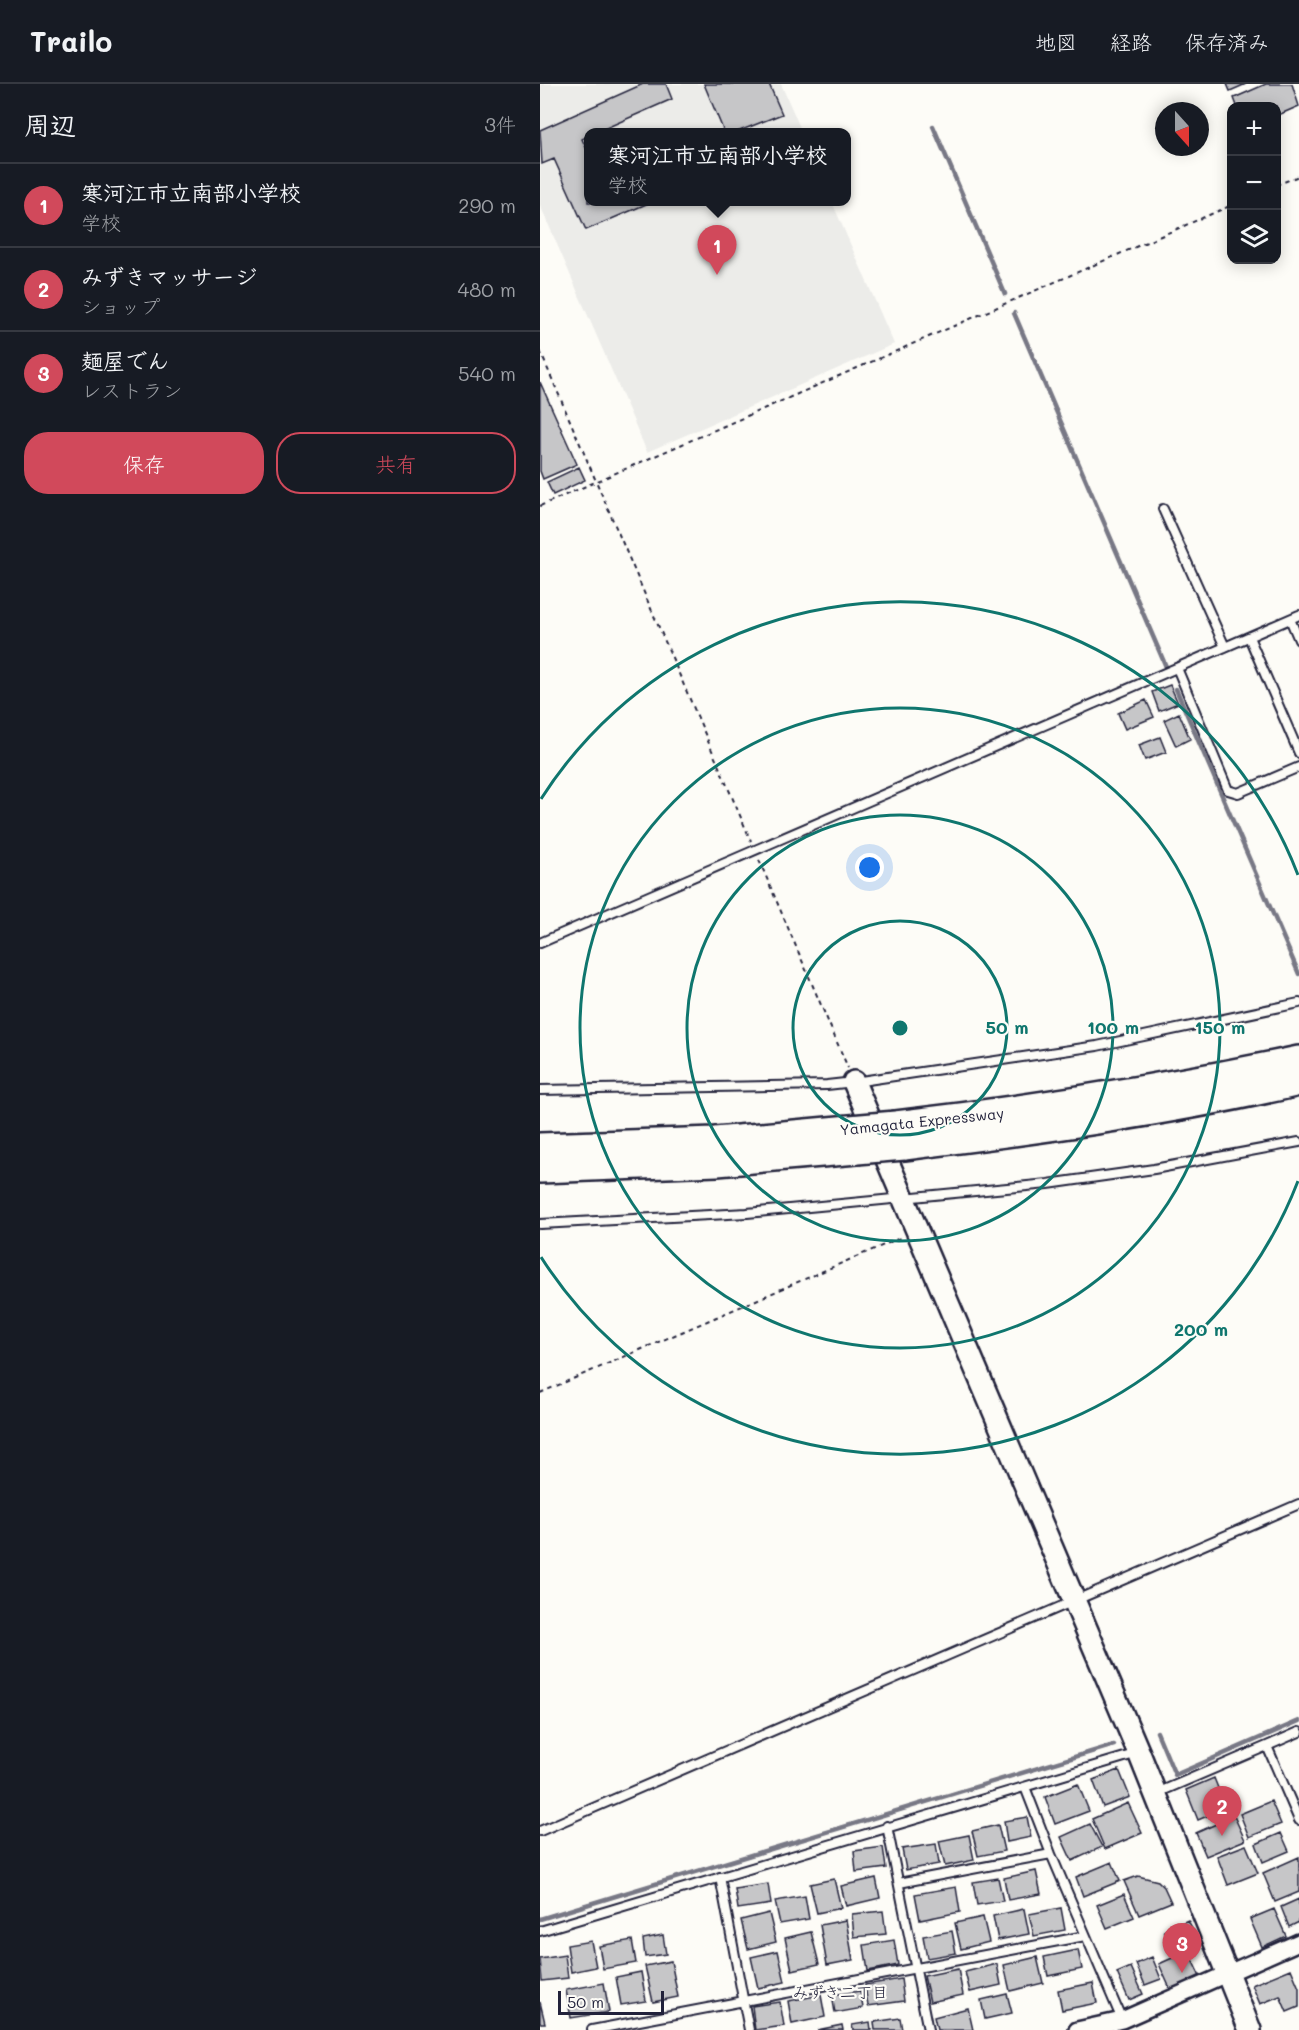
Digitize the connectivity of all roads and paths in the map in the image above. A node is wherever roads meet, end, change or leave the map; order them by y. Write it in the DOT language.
graph roads {
  1 [pos="1299,176"];
  2 [pos="1281,183"];
  3 [pos="1227,207"];
  4 [pos="540,351"];
  5 [pos="596,482"];
  6 [pos="540,506"];
  7 [pos="1163,509"];
  8 [pos="1299,615"];
  9 [pos="1290,619"];
  10 [pos="1249,637"];
  11 [pos="1299,640"];
  12 [pos="1225,646"];
  13 [pos="1178,668"];
  14 [pos="1299,753"];
  15 [pos="1299,767"];
  16 [pos="754,848"];
  17 [pos="540,943"];
  18 [pos="1299,1004"];
  19 [pos="1299,1059"];
  20 [pos="854,1082"];
  21 [pos="1299,1082"];
  22 [pos="540,1090"];
  23 [pos="900,1135"];
  24 [pos="854,1140"];
  25 [pos="1299,1142"];
  26 [pos="540,1148"];
  27 [pos="540,1169"];
  28 [pos="903,1199"];
  29 [pos="540,1224"];
  30 [pos="917,1231"];
  31 [pos="540,1392"];
  32 [pos="1299,1504"];
  33 [pos="1073,1602"];
  34 [pos="1299,1732"];
  35 [pos="1267,1746"];
  36 [pos="1139,1753"];
  37 [pos="1025,1787"];
  38 [pos="1156,1793"];
  39 [pos="1299,1820"];
  40 [pos="887,1827"];
  41 [pos="540,1831"];
  42 [pos="1051,1854"];
  43 [pos="720,1877"];
  44 [pos="899,1883"];
  45 [pos="540,1931"];
  46 [pos="1085,1936"];
  47 [pos="1299,1942"];
  48 [pos="916,1968"];
  49 [pos="1229,1973"];
  50 [pos="742,2000"];
  51 [pos="1122,2020"];
  52 [pos="592,2030"];
  53 [pos="749,2030"];
  54 [pos="928,2030"];
  55 [pos="1077,2030"];
  56 [pos="1250,2030"];
  1 -- 2 [label="path"];
  3 -- 5 [label="path"];
  4 -- 5 [label="path"];
  5 -- 6 [label="path"];
  5 -- 16 [label="path"];
  7 -- 12 [label="lane"];
  8 -- 9 [label="lane"];
  9 -- 10 [label="lane"];
  9 -- 11 [label="lane"];
  10 -- 12 [label="lane"];
  10 -- 14 [label="lane"];
  12 -- 13 [label="lane"];
  13 -- 15 [label="lane"];
  13 -- 16 [label="lane"];
  16 -- 17 [label="lane"];
  16 -- 20 [label="path"];
  18 -- 20 [label="lane"];
  19 -- 23 [label="highway, Yamagata Expressway"];
  20 -- 22 [label="lane"];
  20 -- 28 [label="street"];
  21 -- 23 [label="highway, Yamagata Expressway"];
  23 -- 24 [label="highway, Yamagata Expressway, bridge"];
  24 -- 26 [label="highway, Yamagata Expressway"];
  24 -- 27 [label="highway, Yamagata Expressway"];
  25 -- 28 [label="lane"];
  28 -- 29 [label="lane"];
  28 -- 30 [label="street"];
  30 -- 31 [label="path"];
  30 -- 33 [label="street"];
  32 -- 33 [label="lane"];
  33 -- 36 [label="street"];
  33 -- 41 [label="lane"];
  34 -- 35 [label="lane"];
  35 -- 38 [label="lane"];
  35 -- 39 [label="lane"];
  36 -- 37 [label="lane"];
  36 -- 38 [label="street"];
  37 -- 40 [label="lane"];
  37 -- 42 [label="lane"];
  38 -- 49 [label="street"];
  40 -- 43 [label="lane"];
  40 -- 44 [label="lane"];
  42 -- 44 [label="lane"];
  42 -- 46 [label="lane"];
  43 -- 45 [label="lane"];
  43 -- 50 [label="lane"];
  44 -- 48 [label="lane"];
  46 -- 48 [label="lane"];
  46 -- 51 [label="lane"];
  47 -- 49 [label="street"];
  48 -- 50 [label="lane"];
  48 -- 54 [label="lane"];
  49 -- 51 [label="street"];
  49 -- 56 [label="street"];
  50 -- 52 [label="lane"];
  50 -- 53 [label="lane"];
  51 -- 55 [label="street"];
}
